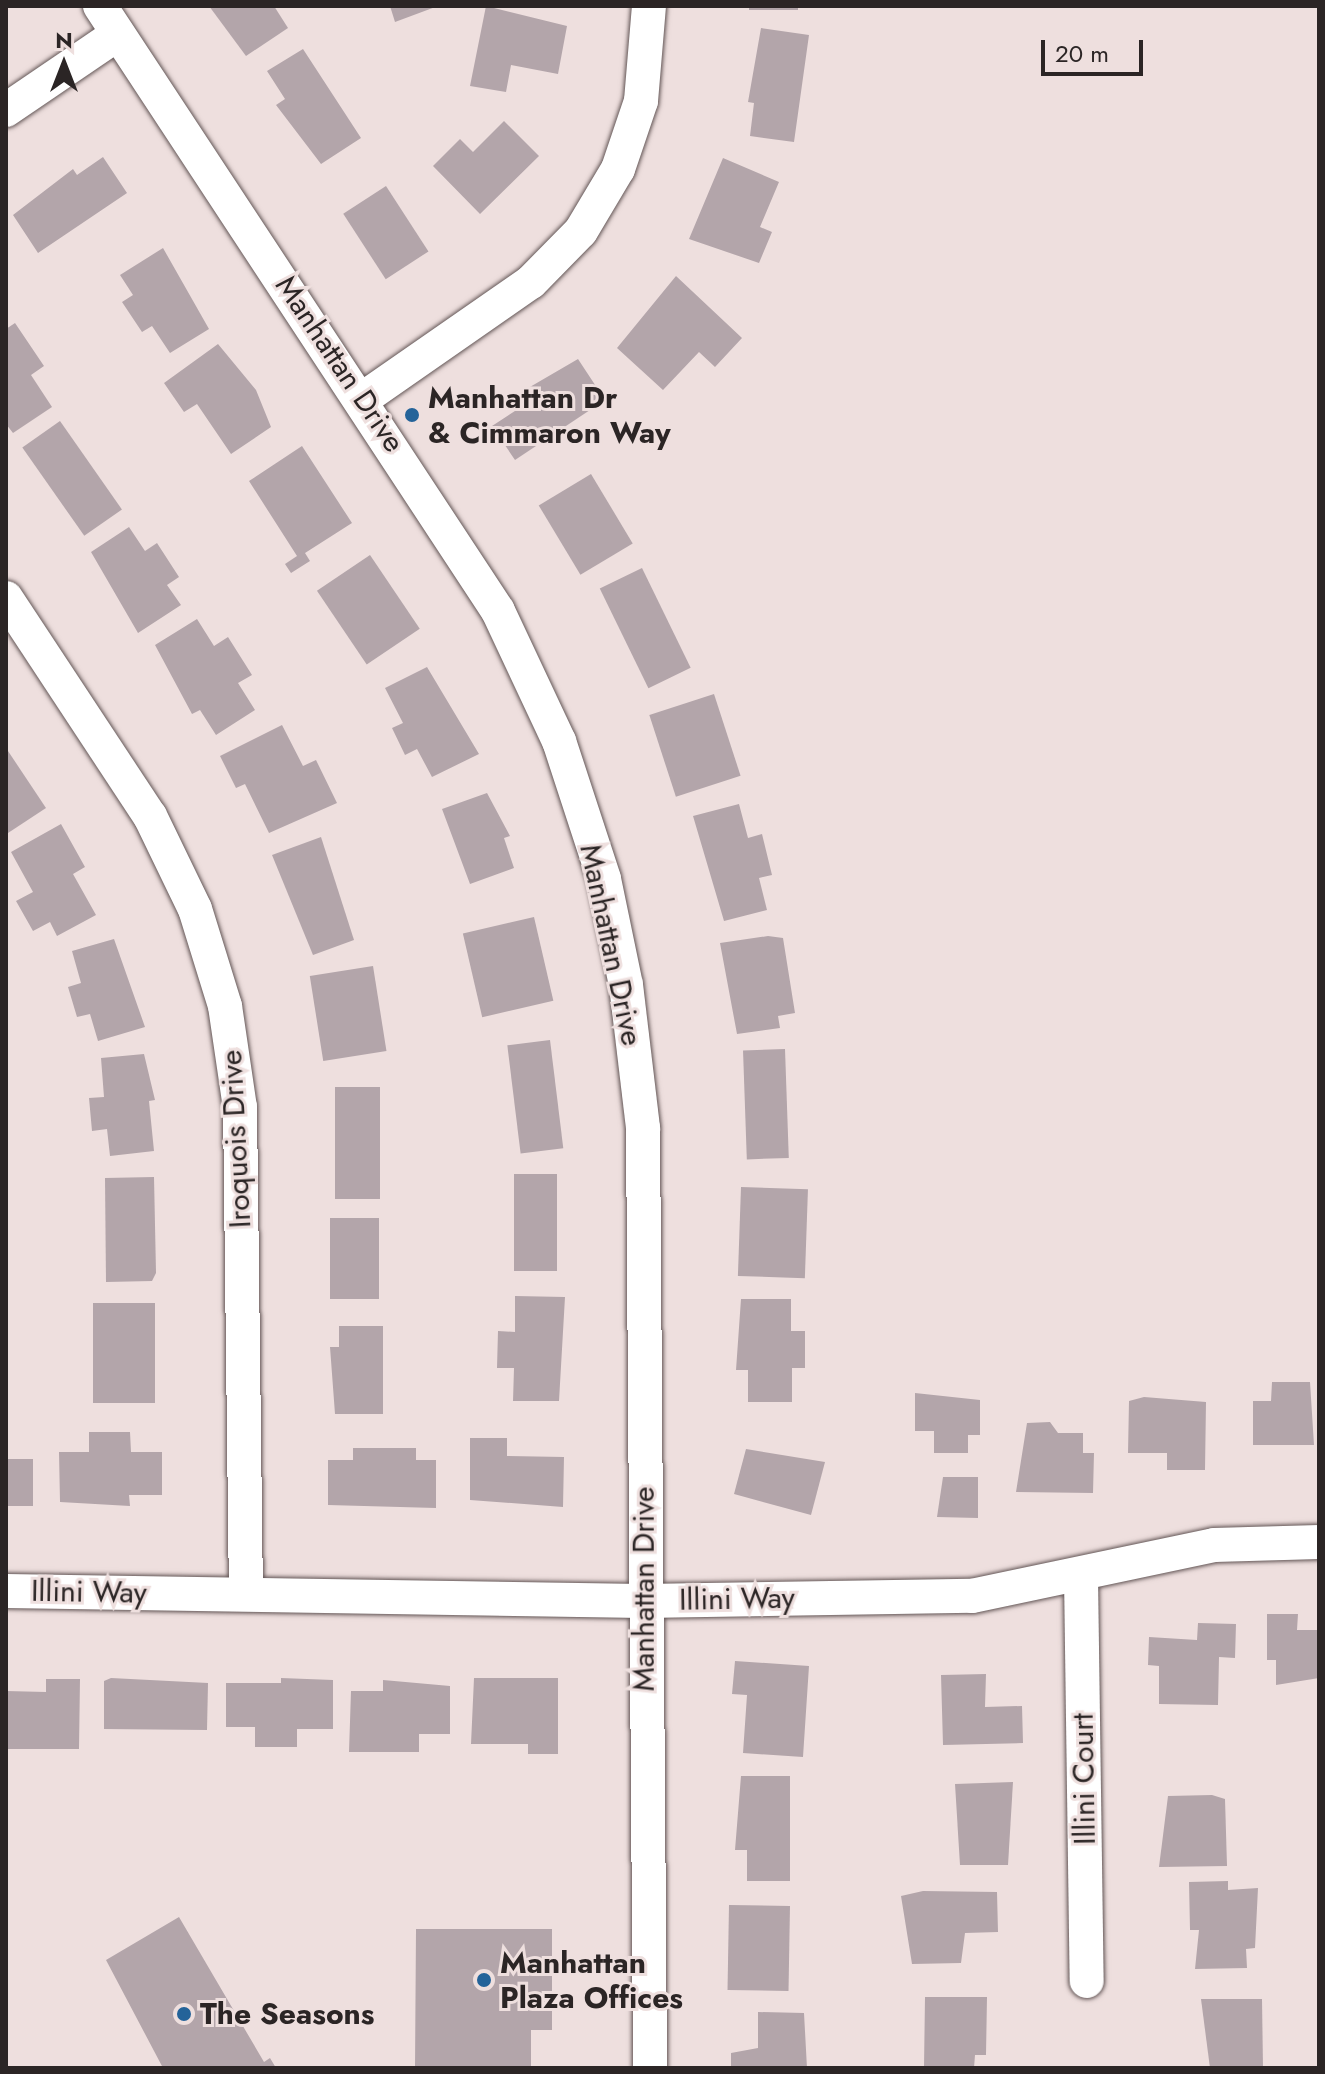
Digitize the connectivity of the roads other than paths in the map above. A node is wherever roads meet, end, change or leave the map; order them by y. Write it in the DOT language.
graph roads {
  1 [pos="649,6"];
  2 [pos="109,20"];
  3 [pos="6,110"];
  4 [pos="364,398"];
  5 [pos="6,598"];
  6 [pos="1319,1542"];
  7 [pos="1081,1576"];
  8 [pos="6,1591"];
  9 [pos="246,1594"];
  10 [pos="643,1601"];
  11 [pos="1087,1981"];
  12 [pos="650,2068"];
  1 -- 4 [label="street"];
  2 -- 3 [label="street"];
  2 -- 4 [label="street, Manhattan Drive"];
  4 -- 10 [label="street, Manhattan Drive"];
  5 -- 9 [label="street, Iroquois Drive"];
  6 -- 7 [label="street, Illini Way"];
  7 -- 10 [label="street, Illini Way"];
  7 -- 11 [label="street, Illini Court"];
  8 -- 9 [label="street, Illini Way"];
  9 -- 10 [label="street, Illini Way"];
  10 -- 12 [label="street, Manhattan Drive"];
}
